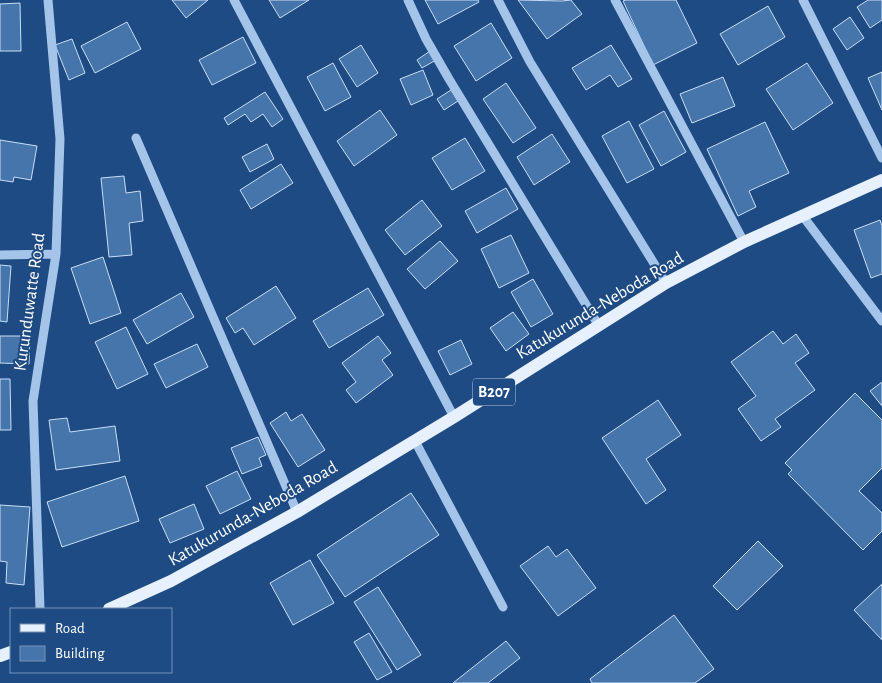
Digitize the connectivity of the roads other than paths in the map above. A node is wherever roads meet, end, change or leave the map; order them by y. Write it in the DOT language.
graph roads {
  1 [pos="48,0"];
  2 [pos="234,0"];
  3 [pos="408,0"];
  4 [pos="498,0"];
  5 [pos="615,0"];
  6 [pos="803,0"];
  7 [pos="136,138"];
  8 [pos="882,158"];
  9 [pos="882,180"];
  10 [pos="802,215"];
  11 [pos="744,242"];
  12 [pos="56,254"];
  13 [pos="0,255"];
  14 [pos="666,283"];
  15 [pos="882,321"];
  16 [pos="599,326"];
  17 [pos="454,417"];
  18 [pos="415,440"];
  19 [pos="297,512"];
  20 [pos="503,607"];
  21 [pos="40,608"];
  22 [pos="111,608"];
  1 -- 12 [label="street, Kurunduwatte Road"];
  2 -- 17 [label="street"];
  3 -- 16 [label="street"];
  4 -- 14 [label="street"];
  5 -- 11 [label="street"];
  6 -- 8 [label="street"];
  7 -- 19 [label="street"];
  9 -- 10 [label="main road, Katukurunda-Neboda Road / B207"];
  10 -- 11 [label="main road, Katukurunda-Neboda Road / B207"];
  10 -- 15 [label="street"];
  11 -- 14 [label="main road, Katukurunda-Neboda Road / B207"];
  12 -- 13 [label="street"];
  12 -- 21 [label="street, Kurunduwatte Road"];
  14 -- 16 [label="main road, Katukurunda-Neboda Road / B207"];
  16 -- 17 [label="main road, Katukurunda-Neboda Road / B207"];
  17 -- 18 [label="main road, Katukurunda-Neboda Road / B207"];
  18 -- 19 [label="main road, Katukurunda-Neboda Road / B207"];
  18 -- 20 [label="street"];
  19 -- 22 [label="main road, Katukurunda-Neboda Road / B207"];
}
